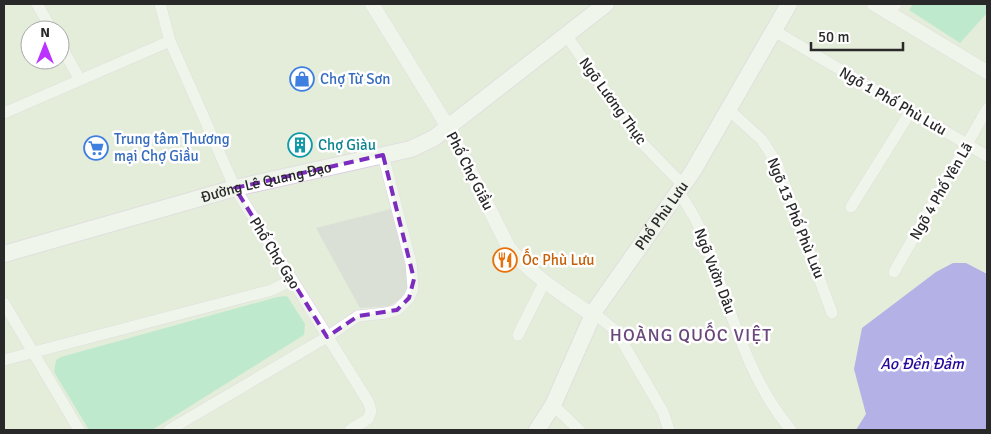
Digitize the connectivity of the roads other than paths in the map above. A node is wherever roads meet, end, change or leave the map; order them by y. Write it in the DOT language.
graph roads {
  1 [pos="37,4"];
  2 [pos="160,4"];
  3 [pos="372,4"];
  4 [pos="606,4"];
  5 [pos="789,4"];
  6 [pos="874,4"];
  7 [pos="893,8"];
  8 [pos="46,20"];
  9 [pos="772,30"];
  10 [pos="566,35"];
  11 [pos="170,41"];
  12 [pos="70,62"];
  13 [pos="987,72"];
  14 [pos="80,80"];
  15 [pos="728,109"];
  16 [pos="987,109"];
  17 [pos="911,111"];
  18 [pos="4,114"];
  19 [pos="448,127"];
  20 [pos="967,144"];
  21 [pos="383,155"];
  22 [pos="987,156"];
  23 [pos="236,188"];
  24 [pos="681,189"];
  25 [pos="851,207"];
  26 [pos="4,254"];
  27 [pos="894,272"];
  28 [pos="292,280"];
  29 [pos="545,282"];
  30 [pos="4,303"];
  31 [pos="832,313"];
  32 [pos="594,314"];
  33 [pos="518,335"];
  34 [pos="328,337"];
  35 [pos="32,354"];
  36 [pos="4,360"];
  37 [pos="553,405"];
  38 [pos="79,430"];
  39 [pos="169,430"];
  40 [pos="350,430"];
  41 [pos="537,430"];
  42 [pos="579,430"];
  43 [pos="669,430"];
  44 [pos="791,430"];
  1 -- 8 [label="street"];
  2 -- 11 [label="street, Phố Chợ Gạo"];
  3 -- 19 [label="street, Phố Chợ Giầu"];
  4 -- 10 [label="main road, Đường Lê Quang Đạo"];
  5 -- 9 [label="main road, Phố Phù Lưu"];
  6 -- 7 [label="street"];
  7 -- 13 [label="street"];
  9 -- 15 [label="main road, Phố Phù Lưu"];
  9 -- 17 [label="street, Ngõ 1 Phố Phù Lưu"];
  10 -- 19 [label="main road, Đường Lê Quang Đạo"];
  10 -- 24 [label="street, Ngõ Lương Thực"];
  11 -- 14 [label="street"];
  11 -- 23 [label="street, Phố Chợ Gạo"];
  12 -- 14 [label="street"];
  14 -- 18 [label="street"];
  15 -- 24 [label="main road, Phố Phù Lưu"];
  15 -- 31 [label="street, Ngõ 13 Phố Phù Lưu"];
  16 -- 20 [label="street, Ngõ 4 Phố Yên Lã"];
  17 -- 20 [label="street, Ngõ 1 Phố Phù Lưu"];
  17 -- 25 [label="street"];
  19 -- 21 [label="main road, Đường Lê Quang Đạo"];
  19 -- 29 [label="street, Phố Chợ Giầu"];
  20 -- 22 [label="street, Ngõ 1 Phố Phù Lưu"];
  20 -- 27 [label="street, Ngõ 4 Phố Yên Lã"];
  21 -- 23 [label="main road, Đường Lê Quang Đạo"];
  21 -- 34 [label="street"];
  23 -- 26 [label="main road, Đường Lê Quang Đạo"];
  23 -- 28 [label="street, Phố Chợ Gạo"];
  24 -- 32 [label="main road, Phố Phù Lưu"];
  24 -- 44 [label="street, Ngõ Vườn Dâu"];
  28 -- 34 [label="street, Phố Chợ Gạo"];
  28 -- 35 [label="street"];
  29 -- 32 [label="street, Phố Chợ Giầu"];
  29 -- 33 [label="street"];
  30 -- 35 [label="street"];
  32 -- 37 [label="main road, Phố Phù Lưu"];
  32 -- 43 [label="street"];
  34 -- 39 [label="street"];
  34 -- 40 [label="street, Phố Chợ Gạo"];
  35 -- 36 [label="street"];
  35 -- 38 [label="street"];
  37 -- 41 [label="main road, Phố Phù Lưu"];
  37 -- 42 [label="street"];
}
